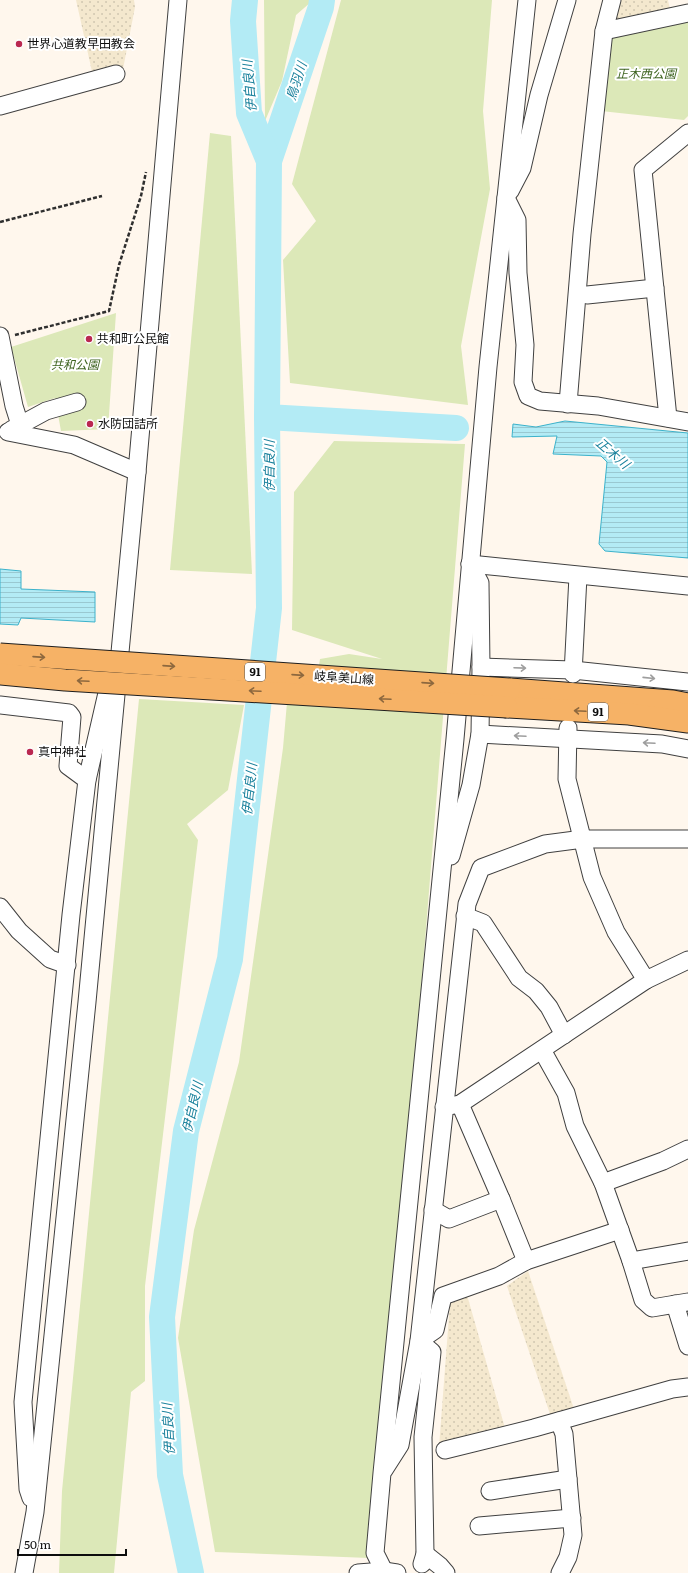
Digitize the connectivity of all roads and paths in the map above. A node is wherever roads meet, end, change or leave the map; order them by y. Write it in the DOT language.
graph roads {
  1 [pos="178,0"];
  2 [pos="527,0"];
  3 [pos="567,0"];
  4 [pos="612,0"];
  5 [pos="688,13"];
  6 [pos="604,31"];
  7 [pos="116,74"];
  8 [pos="0,106"];
  9 [pos="688,133"];
  10 [pos="147,166"];
  11 [pos="102,196"];
  12 [pos="506,198"];
  13 [pos="0,222"];
  14 [pos="655,288"];
  15 [pos="587,295"];
  16 [pos="0,338"];
  17 [pos="77,402"];
  18 [pos="568,404"];
  19 [pos="668,418"];
  20 [pos="688,422"];
  21 [pos="9,431"];
  22 [pos="137,472"];
  23 [pos="470,564"];
  24 [pos="578,576"];
  25 [pos="688,586"];
  26 [pos="0,654"];
  27 [pos="481,667"];
  28 [pos="573,672"];
  29 [pos="0,674"];
  30 [pos="688,682"];
  31 [pos="108,693"];
  32 [pos="508,698"];
  33 [pos="688,704"];
  34 [pos="0,705"];
  35 [pos="688,722"];
  36 [pos="480,734"];
  37 [pos="568,734"];
  38 [pos="688,749"];
  39 [pos="87,780"];
  40 [pos="688,838"];
  41 [pos="583,839"];
  42 [pos="441,878"];
  43 [pos="0,907"];
  44 [pos="465,916"];
  45 [pos="688,960"];
  46 [pos="67,965"];
  47 [pos="646,980"];
  48 [pos="564,1035"];
  49 [pos="542,1050"];
  50 [pos="452,1106"];
  51 [pos="688,1149"];
  52 [pos="603,1183"];
  53 [pos="501,1199"];
  54 [pos="433,1210"];
  55 [pos="620,1230"];
  56 [pos="688,1251"];
  57 [pos="526,1261"];
  58 [pos="631,1261"];
  59 [pos="682,1303"];
  60 [pos="419,1341"];
  61 [pos="688,1346"];
  62 [pos="688,1388"];
  63 [pos="559,1420"];
  64 [pos="445,1450"];
  65 [pos="382,1473"];
  66 [pos="568,1479"];
  67 [pos="490,1491"];
  68 [pos="35,1512"];
  69 [pos="572,1518"];
  70 [pos="479,1526"];
  71 [pos="388,1572"];
  72 [pos="24,1573"];
  73 [pos="358,1573"];
  74 [pos="446,1573"];
  75 [pos="560,1573"];
  1 -- 22 [label="street"];
  2 -- 12 [label="street"];
  3 -- 12 [label="street"];
  4 -- 6 [label="street"];
  5 -- 6 [label="street"];
  6 -- 18 [label="street"];
  7 -- 8 [label="street"];
  9 -- 14 [label="street"];
  10 -- 16 [label="path"];
  11 -- 13 [label="path"];
  12 -- 18 [label="street"];
  12 -- 23 [label="street"];
  14 -- 15 [label="street"];
  14 -- 19 [label="street"];
  16 -- 21 [label="street"];
  17 -- 21 [label="street"];
  18 -- 19 [label="street"];
  19 -- 20 [label="street"];
  21 -- 22 [label="street"];
  22 -- 68 [label="street"];
  23 -- 24 [label="street"];
  23 -- 27 [label="street"];
  23 -- 42 [label="street"];
  24 -- 25 [label="street"];
  24 -- 28 [label="street"];
  26 -- 32 [label="main road, 岐阜美山線 / 91, one-way, bridge"];
  27 -- 28 [label="street, one-way"];
  27 -- 36 [label="street"];
  28 -- 30 [label="street, one-way"];
  32 -- 29 [label="main road, 岐阜美山線 / 91, one-way, bridge"];
  31 -- 39 [label="street"];
  32 -- 33 [label="main road, 岐阜美山線 / 91"];
  35 -- 32 [label="main road, 岐阜美山線 / 91, one-way"];
  34 -- 39 [label="street"];
  37 -- 36 [label="street, one-way"];
  36 -- 42 [label="street"];
  38 -- 37 [label="street, one-way"];
  37 -- 41 [label="street"];
  39 -- 46 [label="street"];
  40 -- 41 [label="street"];
  41 -- 44 [label="street"];
  41 -- 47 [label="street"];
  42 -- 65 [label="street"];
  43 -- 46 [label="street"];
  44 -- 48 [label="street"];
  44 -- 50 [label="street"];
  45 -- 47 [label="street"];
  46 -- 68 [label="street"];
  47 -- 48 [label="street"];
  48 -- 49 [label="street"];
  49 -- 50 [label="street"];
  49 -- 52 [label="street"];
  50 -- 53 [label="street"];
  50 -- 54 [label="street"];
  51 -- 52 [label="street"];
  52 -- 55 [label="street"];
  53 -- 54 [label="street"];
  53 -- 57 [label="street"];
  54 -- 60 [label="street"];
  55 -- 57 [label="street"];
  55 -- 58 [label="street"];
  56 -- 58 [label="street"];
  57 -- 60 [label="street"];
  58 -- 59 [label="street"];
  59 -- 61 [label="street"];
  60 -- 65 [label="street"];
  60 -- 74 [label="street"];
  62 -- 63 [label="street"];
  63 -- 64 [label="street"];
  63 -- 66 [label="street"];
  65 -- 71 [label="street"];
  66 -- 67 [label="street"];
  66 -- 69 [label="street"];
  68 -- 72 [label="street"];
  69 -- 70 [label="street"];
  69 -- 75 [label="street"];
  71 -- 73 [label="street"];
}
